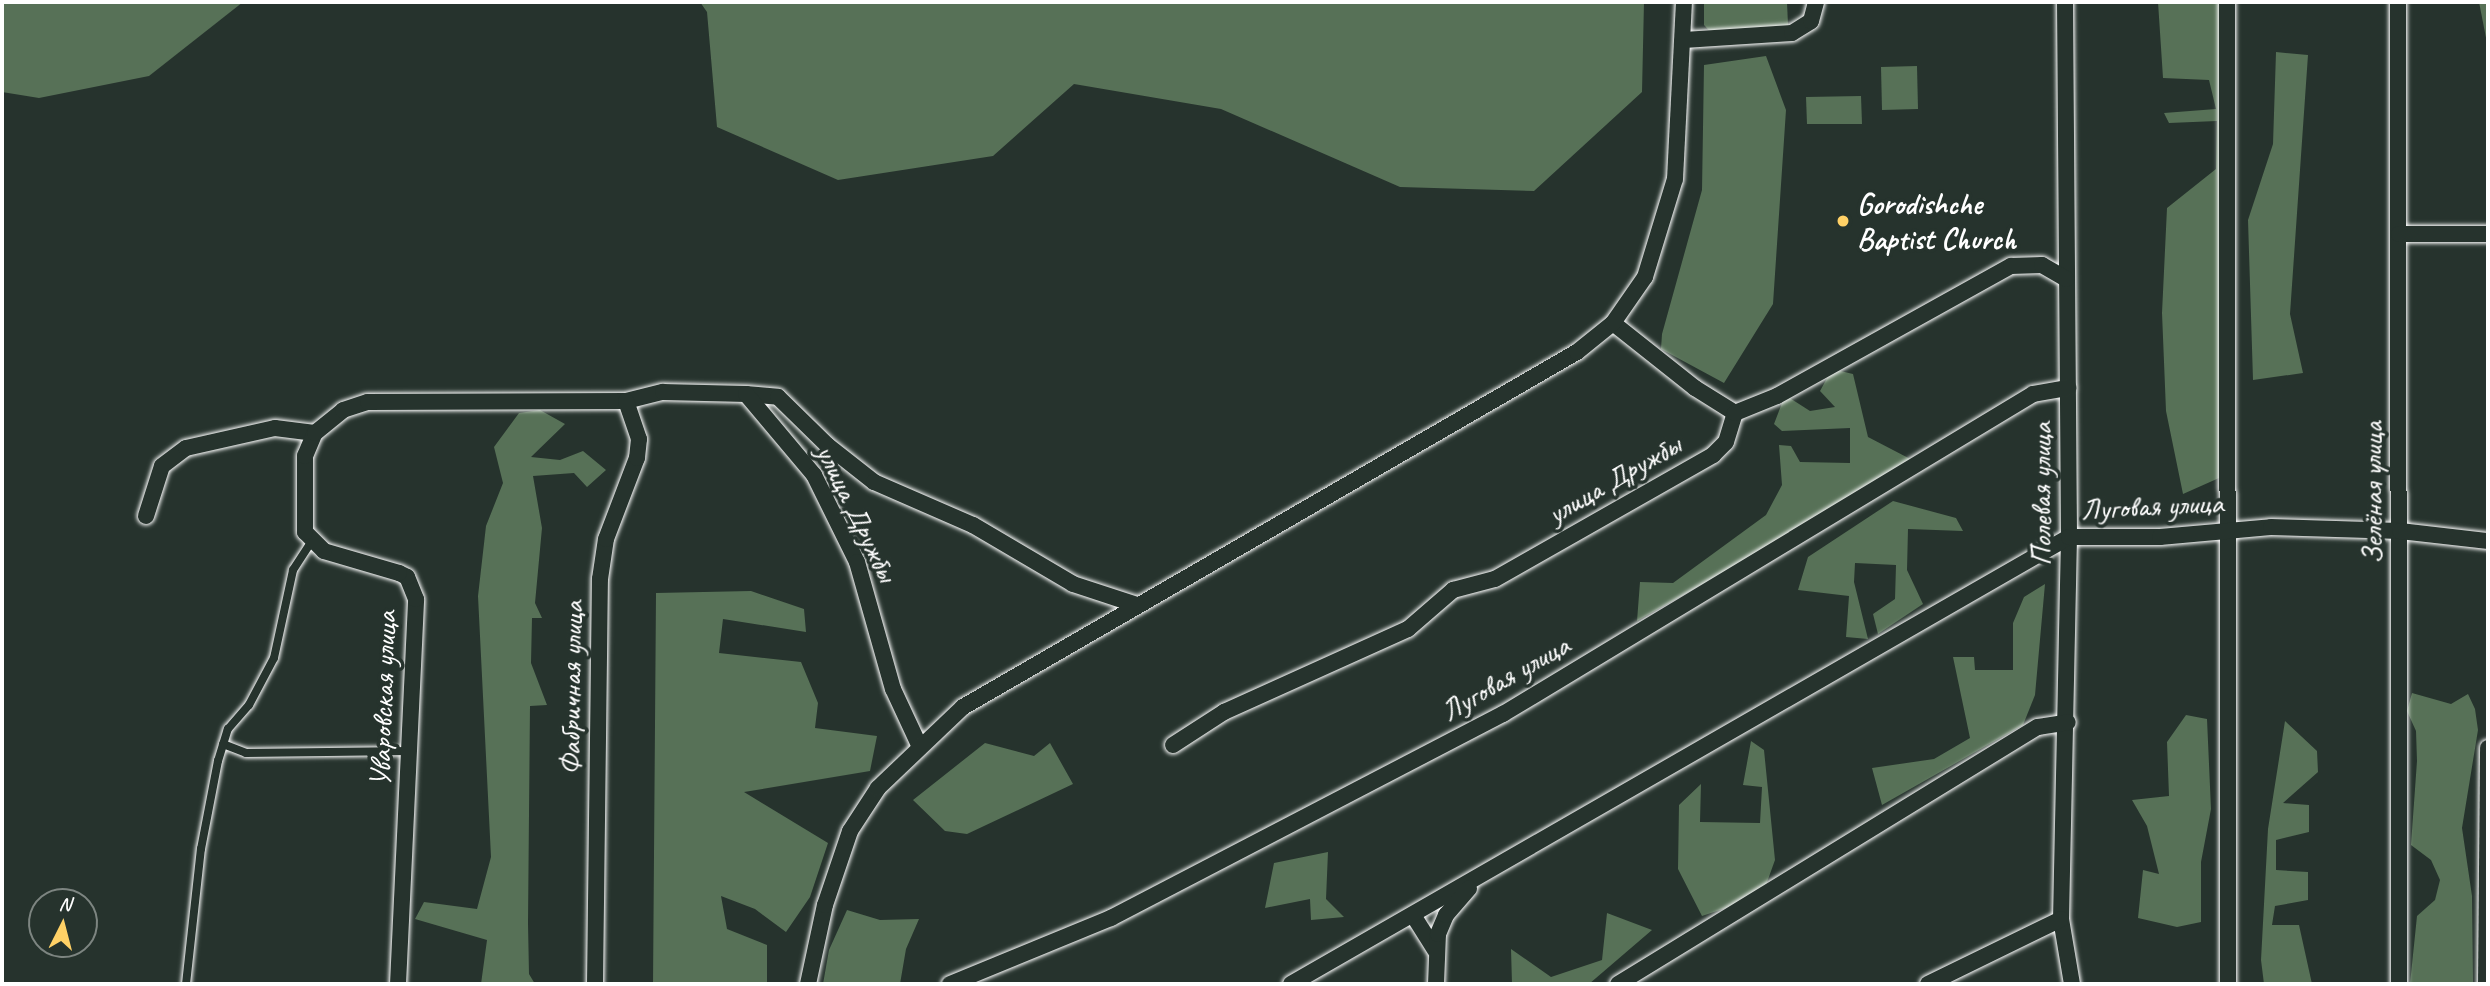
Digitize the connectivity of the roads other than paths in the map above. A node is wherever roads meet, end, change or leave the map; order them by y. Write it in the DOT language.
graph roads {
  1 [pos="1684,2"];
  2 [pos="1816,2"];
  3 [pos="2064,2"];
  4 [pos="2227,2"];
  5 [pos="2398,2"];
  6 [pos="1684,40"];
  7 [pos="2399,234"];
  8 [pos="2488,234"];
  9 [pos="2066,279"];
  10 [pos="1613,323"];
  11 [pos="2068,388"];
  12 [pos="746,394"];
  13 [pos="626,401"];
  14 [pos="1735,414"];
  15 [pos="315,433"];
  16 [pos="145,516"];
  17 [pos="2228,530"];
  18 [pos="2400,531"];
  19 [pos="2069,537"];
  20 [pos="2488,541"];
  21 [pos="311,542"];
  22 [pos="1137,605"];
  23 [pos="2068,722"];
  24 [pos="223,744"];
  25 [pos="919,745"];
  26 [pos="1173,745"];
  27 [pos="2488,748"];
  28 [pos="409,751"];
  29 [pos="2487,840"];
  30 [pos="1487,873"];
  31 [pos="1413,915"];
  32 [pos="2061,919"];
  33 [pos="1435,950"];
  34 [pos="186,984"];
  35 [pos="398,984"];
  36 [pos="595,984"];
  37 [pos="808,984"];
  38 [pos="950,984"];
  39 [pos="1291,984"];
  40 [pos="1436,984"];
  41 [pos="1618,984"];
  42 [pos="1928,984"];
  43 [pos="2072,984"];
  44 [pos="2228,984"];
  45 [pos="2399,984"];
  46 [pos="2486,984"];
  1 -- 6 [label="street"];
  2 -- 6 [label="street"];
  3 -- 9 [label="street, Полевая улица"];
  4 -- 17 [label="street"];
  5 -- 7 [label="street, Зелёная улица"];
  6 -- 10 [label="street"];
  7 -- 8 [label="street"];
  7 -- 18 [label="street, Зелёная улица"];
  9 -- 11 [label="street, Полевая улица"];
  9 -- 14 [label="street"];
  10 -- 14 [label="street"];
  10 -- 22 [label="street"];
  11 -- 19 [label="street, Полевая улица"];
  11 -- 38 [label="street, Луговая улица"];
  12 -- 13 [label="street"];
  12 -- 22 [label="street"];
  12 -- 25 [label="street, улица Дружбы"];
  13 -- 15 [label="street"];
  13 -- 36 [label="street, Фабричная улица"];
  14 -- 26 [label="street, улица Дружбы"];
  15 -- 16 [label="street"];
  15 -- 21 [label="street"];
  17 -- 18 [label="street, Луговая улица"];
  17 -- 19 [label="street, Луговая улица"];
  17 -- 44 [label="street"];
  18 -- 20 [label="street, Луговая улица"];
  18 -- 45 [label="street, Зелёная улица"];
  19 -- 23 [label="street, Полевая улица"];
  19 -- 30 [label="street, Луговая улица"];
  21 -- 24 [label="lane"];
  21 -- 28 [label="street, Уваровская улица"];
  22 -- 25 [label="street"];
  23 -- 32 [label="street, Полевая улица"];
  23 -- 41 [label="street"];
  24 -- 28 [label="lane"];
  24 -- 34 [label="lane"];
  25 -- 37 [label="street"];
  27 -- 29 [label="street"];
  28 -- 35 [label="street, Уваровская улица"];
  29 -- 46 [label="street"];
  30 -- 31 [label="street, Луговая улица"];
  30 -- 33 [label="street, Луговая улица"];
  31 -- 33 [label="street"];
  31 -- 39 [label="street, Луговая улица"];
  32 -- 42 [label="street"];
  32 -- 43 [label="street, Полевая улица"];
  33 -- 40 [label="street, Луговая улица"];
}
